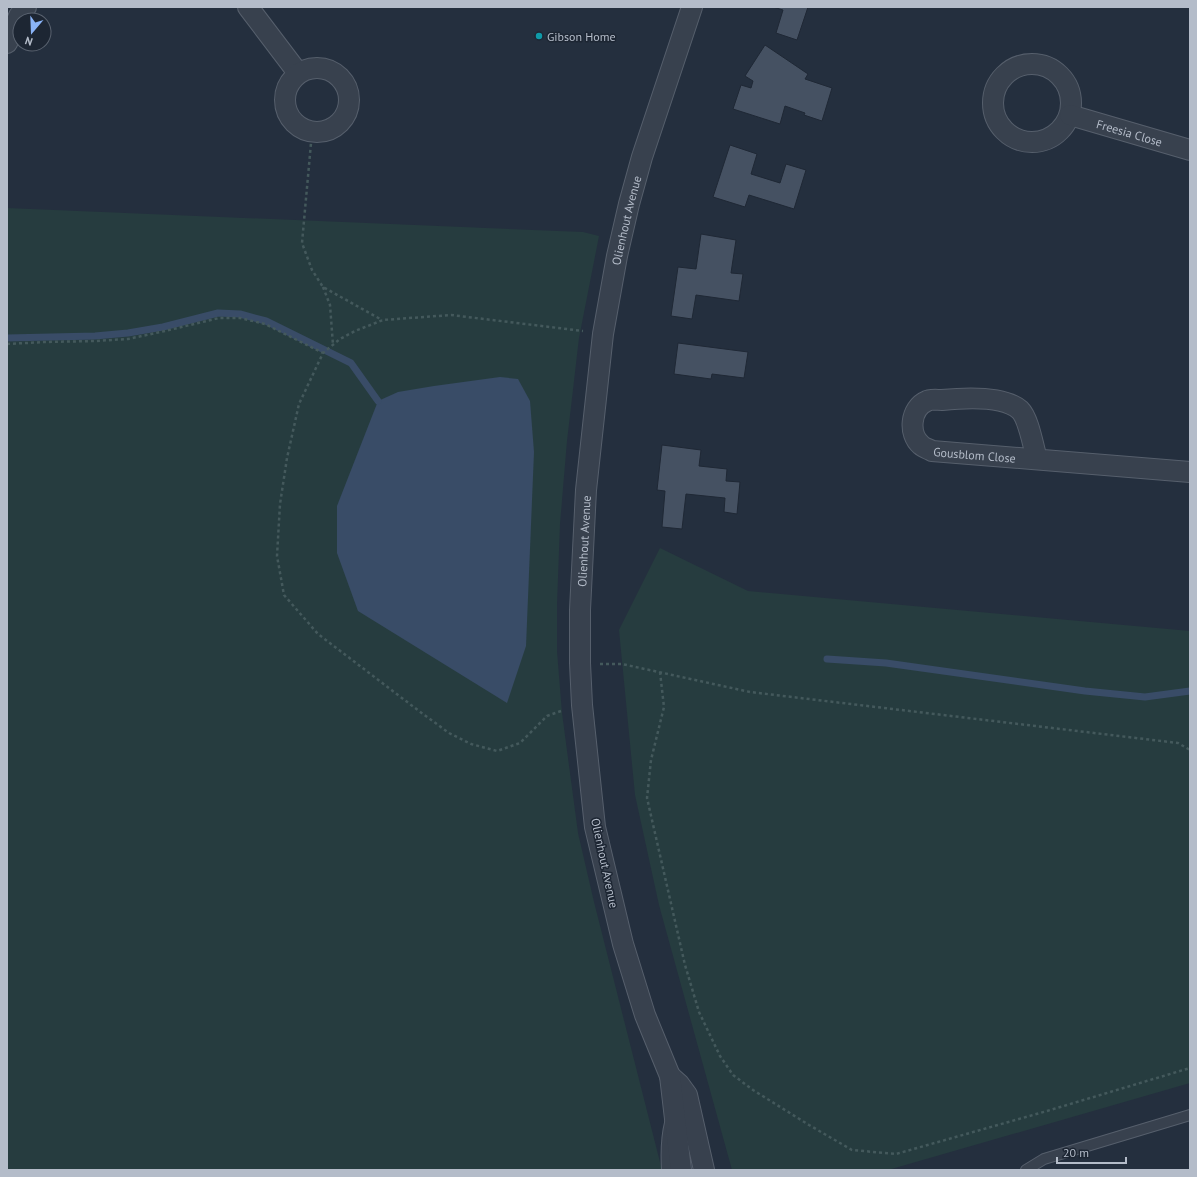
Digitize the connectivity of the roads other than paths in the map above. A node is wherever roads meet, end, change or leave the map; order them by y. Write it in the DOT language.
graph roads {
  1 [pos="248,7"];
  2 [pos="692,7"];
  3 [pos="17,11"];
  4 [pos="7,43"];
  5 [pos="298,73"];
  6 [pos="1070,115"];
  7 [pos="1190,150"];
  8 [pos="1037,459"];
  9 [pos="1190,472"];
  10 [pos="670,1076"];
  11 [pos="673,1112"];
  12 [pos="1190,1115"];
  13 [pos="705,1167"];
  14 [pos="667,1170"];
  15 [pos="681,1170"];
  16 [pos="1026,1170"];
  1 -- 5 [label="street"];
  2 -- 10 [label="street, Olienhout Avenue"];
  3 -- 4 [label="street"];
  5 -- 5 [label="street"];
  6 -- 7 [label="street, Freesia Close"];
  8 -- 8 [label="street, Gousblom Close"];
  8 -- 9 [label="street, Gousblom Close"];
  10 -- 11 [label="street, Olienhout Avenue"];
  10 -- 13 [label="street, Olienhout Avenue"];
  11 -- 14 [label="lane"];
  11 -- 15 [label="street, Olienhout Avenue"];
  12 -- 16 [label="lane"];
}
